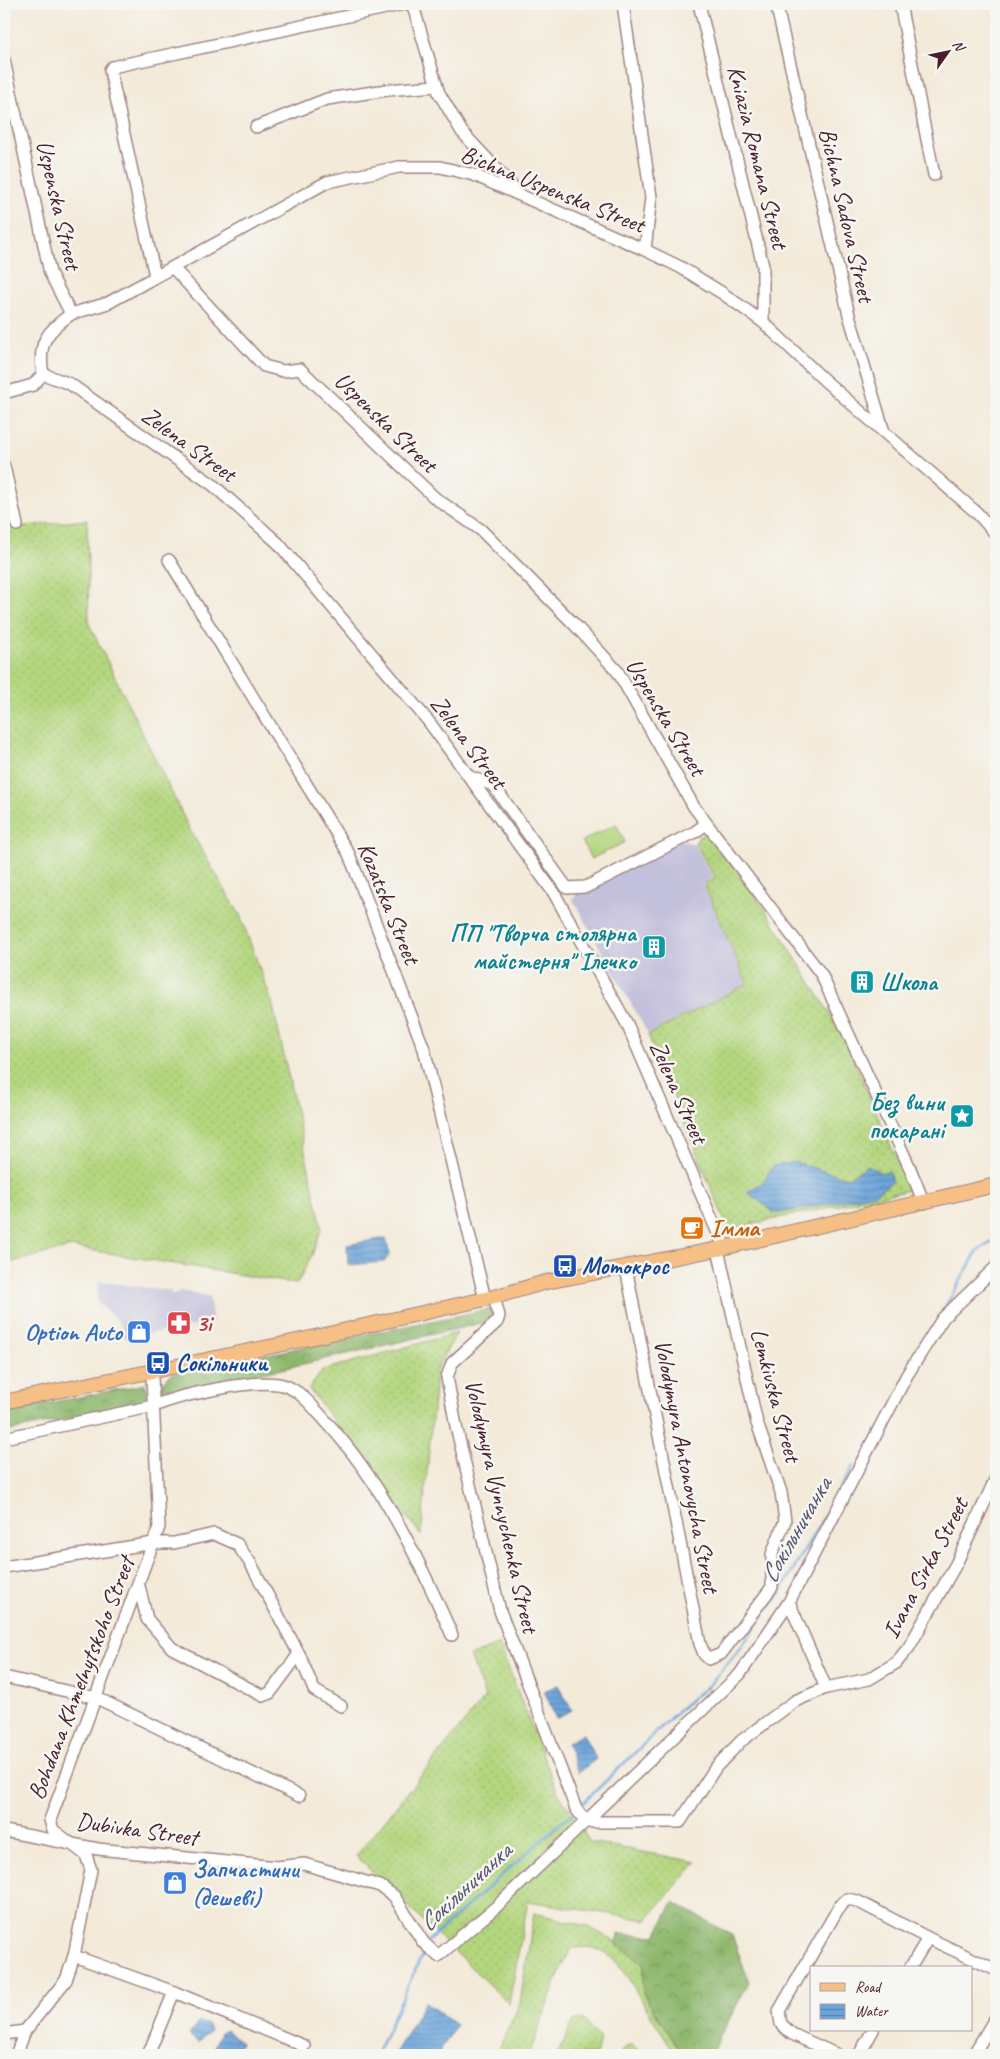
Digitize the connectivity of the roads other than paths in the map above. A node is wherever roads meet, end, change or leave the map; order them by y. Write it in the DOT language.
graph roads {
  1 [pos="404,4"];
  2 [pos="410,4"];
  3 [pos="623,4"];
  4 [pos="699,4"];
  5 [pos="776,4"];
  6 [pos="900,4"];
  7 [pos="4,60"];
  8 [pos="436,86"];
  9 [pos="256,127"];
  10 [pos="934,175"];
  11 [pos="519,193"];
  12 [pos="645,250"];
  13 [pos="174,269"];
  14 [pos="155,276"];
  15 [pos="71,314"];
  16 [pos="763,322"];
  17 [pos="43,374"];
  18 [pos="4,393"];
  19 [pos="885,433"];
  20 [pos="4,466"];
  21 [pos="17,525"];
  22 [pos="996,534"];
  23 [pos="169,560"];
  24 [pos="470,777"];
  25 [pos="706,824"];
  26 [pos="567,888"];
  27 [pos="554,893"];
  28 [pos="996,1185"];
  29 [pos="924,1203"];
  30 [pos="722,1247"];
  31 [pos="626,1268"];
  32 [pos="996,1268"];
  33 [pos="489,1298"];
  34 [pos="154,1371"];
  35 [pos="4,1402"];
  36 [pos="154,1406"];
  37 [pos="4,1438"];
  38 [pos="996,1478"];
  39 [pos="154,1543"];
  40 [pos="4,1568"];
  41 [pos="139,1586"];
  42 [pos="789,1602"];
  43 [pos="452,1636"];
  44 [pos="300,1654"];
  45 [pos="721,1654"];
  46 [pos="4,1677"];
  47 [pos="826,1688"];
  48 [pos="97,1698"];
  49 [pos="341,1706"];
  50 [pos="299,1796"];
  51 [pos="586,1822"];
  52 [pos="4,1831"];
  53 [pos="72,1842"];
  54 [pos="928,1938"];
  55 [pos="74,1956"];
  56 [pos="911,1966"];
  57 [pos="996,1970"];
  58 [pos="174,1992"];
  59 [pos="996,2017"];
  60 [pos="25,2031"];
  61 [pos="872,2032"];
  62 [pos="4,2034"];
  63 [pos="304,2046"];
  64 [pos="16,2055"];
  65 [pos="148,2055"];
  66 [pos="838,2055"];
  67 [pos="859,2055"];
  68 [pos="973,2055"];
  1 -- 14 [label="street"];
  2 -- 8 [label="street"];
  3 -- 12 [label="street"];
  4 -- 16 [label="street, Kniazia Romana Street"];
  5 -- 19 [label="street, Bichna Sadova Street"];
  6 -- 10 [label="street"];
  7 -- 15 [label="street, Uspenska Street"];
  8 -- 9 [label="street"];
  8 -- 11 [label="street"];
  11 -- 12 [label="street, Bichna Uspenska Street"];
  11 -- 13 [label="street, Bichna Uspenska Street"];
  12 -- 16 [label="street, Bichna Uspenska Street"];
  13 -- 14 [label="street, Bichna Uspenska Street"];
  13 -- 25 [label="street, Uspenska Street"];
  14 -- 15 [label="street, Bichna Uspenska Street"];
  15 -- 17 [label="street"];
  16 -- 19 [label="street"];
  17 -- 18 [label="street"];
  17 -- 24 [label="street, Zelena Street"];
  19 -- 22 [label="street"];
  20 -- 21 [label="street"];
  23 -- 33 [label="street, Kozatska Street"];
  24 -- 26 [label="street"];
  24 -- 27 [label="street, Zelena Street"];
  25 -- 26 [label="street"];
  25 -- 29 [label="street, Uspenska Street"];
  26 -- 27 [label="street"];
  27 -- 30 [label="street, Zelena Street"];
  28 -- 29 [label="main road"];
  29 -- 30 [label="main road"];
  30 -- 31 [label="main road"];
  30 -- 45 [label="street, Lemkivska Street"];
  31 -- 33 [label="main road"];
  31 -- 45 [label="street, Volodymyra Antonovycha Street"];
  32 -- 42 [label="street"];
  33 -- 34 [label="main road"];
  33 -- 51 [label="street, Volodymyra Vynnychenka Street"];
  34 -- 35 [label="main road"];
  34 -- 36 [label="street, Bohdana Khmelnytskoho Street"];
  36 -- 37 [label="street"];
  36 -- 39 [label="street, Bohdana Khmelnytskoho Street"];
  36 -- 43 [label="street"];
  38 -- 47 [label="street, Ivana Sirka Street"];
  39 -- 40 [label="street"];
  39 -- 41 [label="street, Bohdana Khmelnytskoho Street"];
  39 -- 44 [label="street"];
  41 -- 44 [label="street"];
  41 -- 48 [label="street, Bohdana Khmelnytskoho Street"];
  42 -- 47 [label="street"];
  42 -- 51 [label="street"];
  44 -- 49 [label="street"];
  46 -- 48 [label="street"];
  47 -- 51 [label="street, Ivana Sirka Street"];
  48 -- 50 [label="street"];
  48 -- 53 [label="street, Bohdana Khmelnytskoho Street"];
  51 -- 53 [label="street, Dubivka Street"];
  52 -- 53 [label="street, Dubivka Street"];
  53 -- 55 [label="street, Bohdana Khmelnytskoho Street"];
  54 -- 56 [label="street"];
  54 -- 57 [label="street"];
  54 -- 66 [label="street"];
  55 -- 58 [label="street"];
  55 -- 60 [label="street, Bohdana Khmelnytskoho Street"];
  58 -- 63 [label="street"];
  58 -- 65 [label="street"];
  59 -- 68 [label="street"];
  60 -- 62 [label="street"];
  60 -- 64 [label="street, Bohdana Khmelnytskoho Street"];
  61 -- 67 [label="street"];
}
